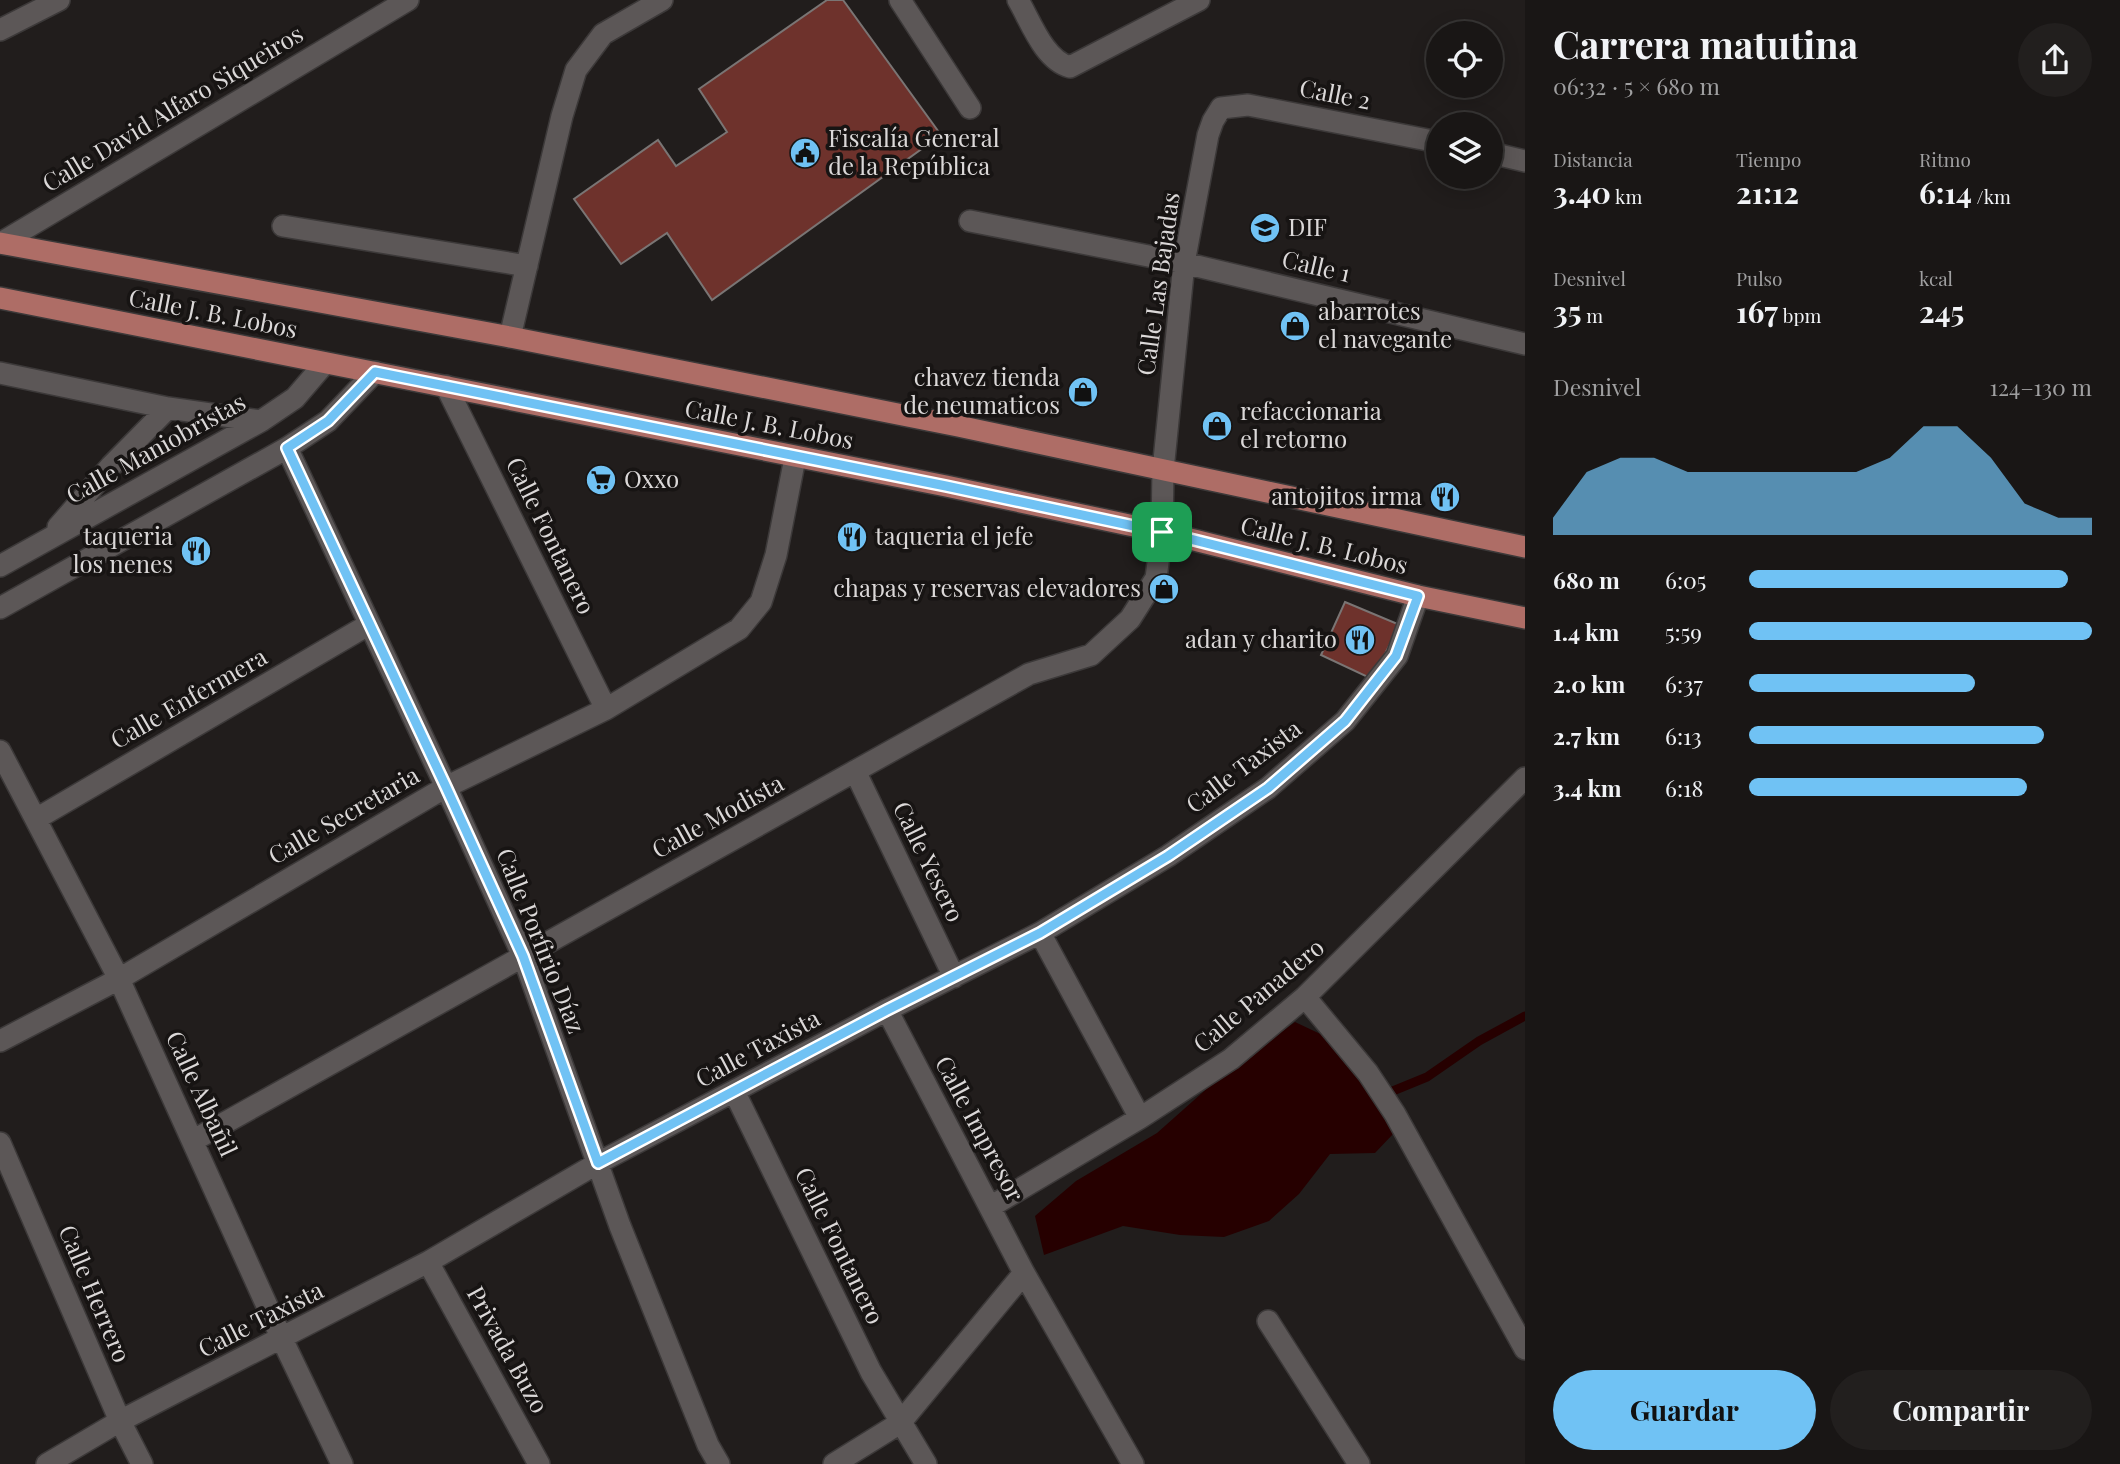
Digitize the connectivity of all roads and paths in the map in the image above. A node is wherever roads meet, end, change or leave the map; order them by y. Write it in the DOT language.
graph roads {
  1 [pos="59,0"];
  2 [pos="408,0"];
  3 [pos="662,0"];
  4 [pos="900,0"];
  5 [pos="1018,0"];
  6 [pos="1199,0"];
  7 [pos="383,6"];
  8 [pos="0,30"];
  9 [pos="970,108"];
  10 [pos="1221,108"];
  11 [pos="1426,140"];
  12 [pos="1503,156"];
  13 [pos="1525,161"];
  14 [pos="970,221"];
  15 [pos="283,226"];
  16 [pos="1,243"];
  17 [pos="1184,263"];
  18 [pos="527,266"];
  19 [pos="0,298"];
  20 [pos="510,337"];
  21 [pos="1525,344"];
  22 [pos="325,363"];
  23 [pos="375,372"];
  24 [pos="0,373"];
  25 [pos="446,386"];
  26 [pos="168,408"];
  27 [pos="261,421"];
  28 [pos="287,448"];
  29 [pos="795,458"];
  30 [pos="1163,470"];
  31 [pos="1162,532"];
  32 [pos="46,540"];
  33 [pos="1525,547"];
  34 [pos="0,566"];
  35 [pos="1418,596"];
  36 [pos="0,608"];
  37 [pos="1525,618"];
  38 [pos="368,625"];
  39 [pos="606,709"];
  40 [pos="0,751"];
  41 [pos="855,771"];
  42 [pos="1525,778"];
  43 [pos="446,787"];
  44 [pos="36,819"];
  45 [pos="1040,933"];
  46 [pos="523,956"];
  47 [pos="954,977"];
  48 [pos="119,979"];
  49 [pos="1305,997"];
  50 [pos="887,1010"];
  51 [pos="0,1041"];
  52 [pos="734,1091"];
  53 [pos="1140,1118"];
  54 [pos="194,1140"];
  55 [pos="0,1143"];
  56 [pos="598,1163"];
  57 [pos="990,1207"];
  58 [pos="428,1262"];
  59 [pos="1024,1273"];
  60 [pos="1268,1321"];
  61 [pos="282,1339"];
  62 [pos="1525,1349"];
  63 [pos="120,1421"];
  64 [pos="900,1423"];
  65 [pos="47,1464"];
  66 [pos="142,1464"];
  67 [pos="342,1464"];
  68 [pos="539,1464"];
  69 [pos="719,1464"];
  70 [pos="834,1464"];
  71 [pos="926,1464"];
  72 [pos="1133,1464"];
  73 [pos="1359,1464"];
  1 -- 8 [label="street"];
  2 -- 7 [label="street, Calle David Alfaro Siqueiros"];
  3 -- 18 [label="street"];
  4 -- 9 [label="street"];
  5 -- 6 [label="street"];
  7 -- 16 [label="street, Calle David Alfaro Siqueiros"];
  10 -- 11 [label="street, Calle 2"];
  10 -- 17 [label="street, Calle Las Bajadas"];
  12 -- 13 [label="street"];
  14 -- 17 [label="street, Calle 1"];
  15 -- 18 [label="street"];
  16 -- 20 [label="main road, Calle J. B. Lobos"];
  17 -- 21 [label="street, Calle 1"];
  17 -- 30 [label="street, Calle Las Bajadas"];
  18 -- 20 [label="street"];
  19 -- 22 [label="main road, Calle J. B. Lobos"];
  20 -- 30 [label="main road, Calle J. B. Lobos"];
  22 -- 23 [label="main road, Calle J. B. Lobos"];
  22 -- 27 [label="street, Calle Maniobristas"];
  23 -- 25 [label="main road, Calle J. B. Lobos"];
  23 -- 28 [label="street"];
  24 -- 26 [label="street"];
  25 -- 29 [label="main road, Calle J. B. Lobos"];
  25 -- 39 [label="street, Calle Fontanero"];
  26 -- 27 [label="street"];
  26 -- 32 [label="street"];
  27 -- 32 [label="street, Calle Maniobristas"];
  28 -- 36 [label="street"];
  28 -- 38 [label="street, Calle Porfirio Díaz"];
  29 -- 31 [label="main road, Calle J. B. Lobos"];
  29 -- 39 [label="street, Calle Secretaria"];
  30 -- 31 [label="street, Calle Modista"];
  30 -- 33 [label="main road, Calle J. B. Lobos"];
  31 -- 35 [label="main road, Calle J. B. Lobos"];
  31 -- 41 [label="street, Calle Modista"];
  32 -- 34 [label="street, Calle Maniobristas"];
  35 -- 37 [label="main road, Calle J. B. Lobos"];
  35 -- 45 [label="street, Calle Taxista"];
  38 -- 43 [label="street, Calle Porfirio Díaz"];
  38 -- 44 [label="street, Calle Enfermera"];
  39 -- 43 [label="street, Calle Secretaria"];
  40 -- 44 [label="street, Calle Albañil"];
  41 -- 46 [label="street, Calle Modista"];
  41 -- 47 [label="street, Calle Yesero"];
  42 -- 49 [label="street, Calle Panadero"];
  43 -- 46 [label="street, Calle Porfirio Díaz"];
  43 -- 48 [label="street, Calle Secretaria"];
  44 -- 48 [label="street, Calle Albañil"];
  45 -- 47 [label="street, Calle Taxista"];
  45 -- 53 [label="street"];
  46 -- 54 [label="street, Calle Modista"];
  46 -- 56 [label="street, Calle Porfirio Díaz"];
  47 -- 50 [label="street, Calle Taxista"];
  48 -- 51 [label="street, Calle Secretaria"];
  48 -- 54 [label="street, Calle Albañil"];
  49 -- 53 [label="street, Calle Panadero"];
  49 -- 62 [label="street"];
  50 -- 52 [label="street, Calle Taxista"];
  50 -- 57 [label="street, Calle Impresor"];
  52 -- 56 [label="street, Calle Taxista"];
  52 -- 64 [label="street, Calle Fontanero"];
  53 -- 57 [label="street, Calle Panadero"];
  54 -- 61 [label="street, Calle Albañil"];
  55 -- 63 [label="street, Calle Herrero"];
  56 -- 58 [label="street, Calle Taxista"];
  56 -- 69 [label="street, Calle Porfirio Díaz"];
  57 -- 59 [label="street, Calle Impresor"];
  58 -- 61 [label="street, Calle Taxista"];
  58 -- 68 [label="street, Privada Buzo"];
  59 -- 64 [label="street"];
  59 -- 72 [label="street, Calle Impresor"];
  60 -- 73 [label="street"];
  61 -- 63 [label="street, Calle Taxista"];
  61 -- 67 [label="street, Calle Albañil"];
  63 -- 65 [label="street, Calle Taxista"];
  63 -- 66 [label="street, Calle Herrero"];
  64 -- 70 [label="street"];
  64 -- 71 [label="street, Calle Fontanero"];
}
